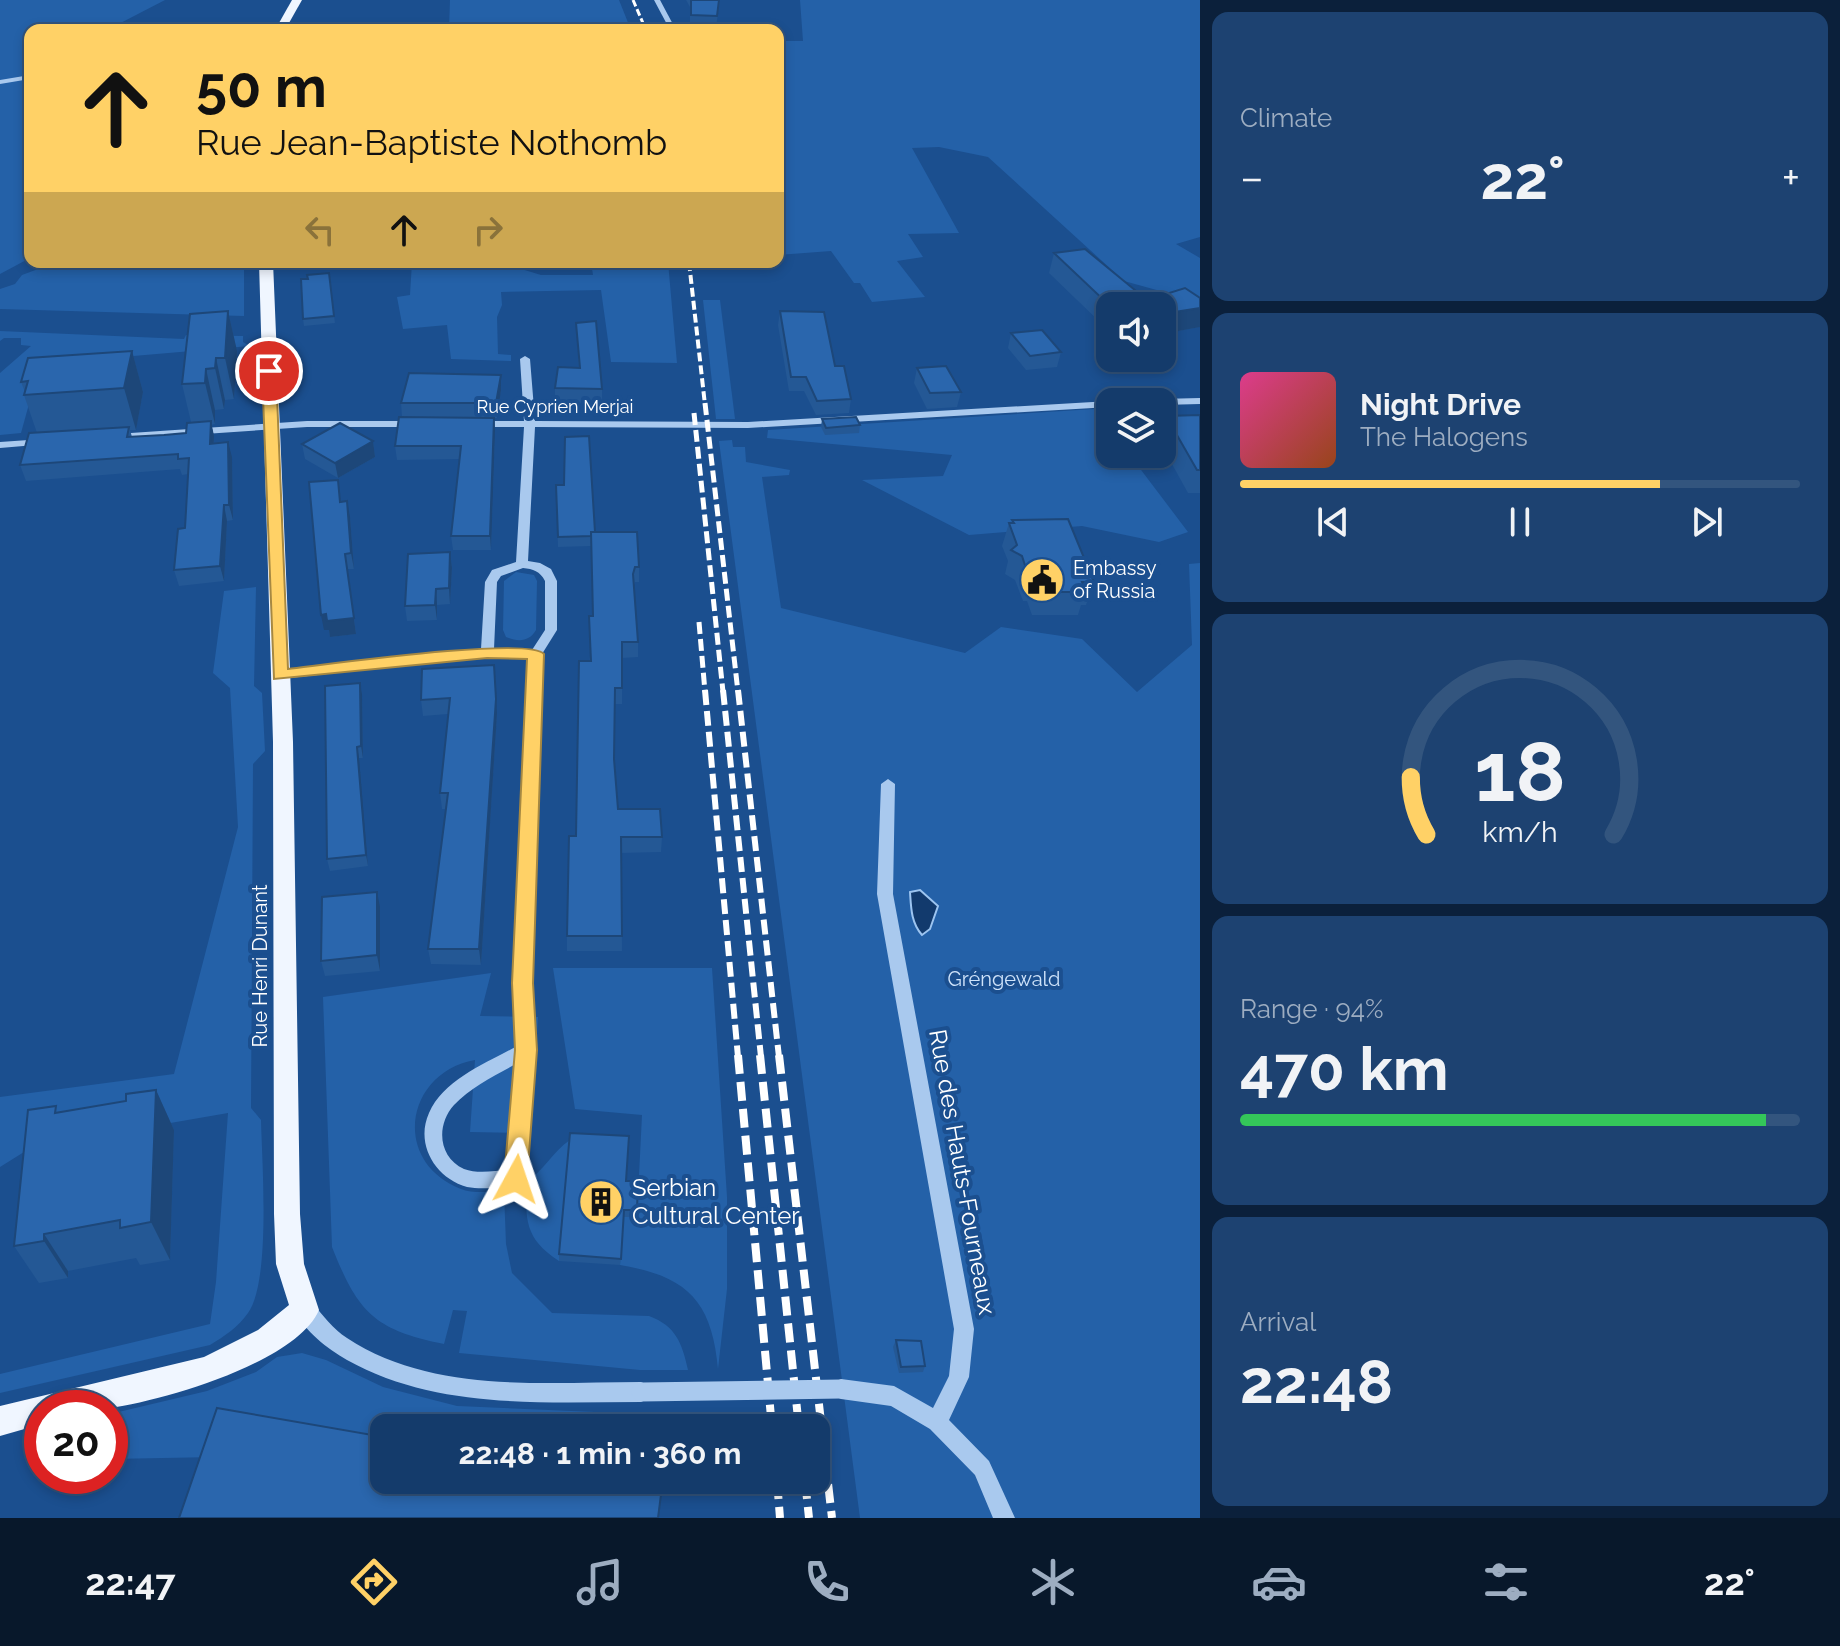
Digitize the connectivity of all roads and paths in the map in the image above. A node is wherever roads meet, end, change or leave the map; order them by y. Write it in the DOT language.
graph roads {
  1 [pos="297,0"];
  2 [pos="657,0"];
  3 [pos="283,24"];
  4 [pos="670,24"];
  5 [pos="24,78"];
  6 [pos="0,82"];
  7 [pos="266,268"];
  8 [pos="525,359"];
  9 [pos="1200,401"];
  10 [pos="1176,402"];
  11 [pos="1096,405"];
  12 [pos="434,424"];
  13 [pos="466,424"];
  14 [pos="530,425"];
  15 [pos="271,426"];
  16 [pos="107,438"];
  17 [pos="61,441"];
  18 [pos="0,445"];
  19 [pos="522,564"];
  20 [pos="487,653"];
  21 [pos="536,654"];
  22 [pos="280,675"];
  23 [pos="888,784"];
  24 [pos="526,1050"];
  25 [pos="305,1310"];
  26 [pos="126,1390"];
  27 [pos="24,1414"];
  28 [pos="0,1421"];
  29 [pos="937,1422"];
  30 [pos="1004,1518"];
  1 -- 3 [label="main road"];
  2 -- 4 [label="street"];
  5 -- 6 [label="street"];
  7 -- 15 [label="main road, Rue Henri Dunant"];
  8 -- 14 [label="street"];
  9 -- 10 [label="street"];
  11 -- 14 [label="street, Rue Cyprien Merjai"];
  12 -- 15 [label="street"];
  13 -- 14 [label="street, Rue Cyprien Merjai"];
  14 -- 19 [label="street"];
  15 -- 16 [label="street"];
  15 -- 22 [label="main road, Rue Henri Dunant"];
  17 -- 18 [label="street"];
  19 -- 20 [label="street"];
  19 -- 21 [label="street"];
  20 -- 21 [label="street"];
  20 -- 22 [label="street"];
  21 -- 24 [label="street"];
  22 -- 25 [label="main road, Rue Henri Dunant"];
  23 -- 29 [label="street, Rue des Hauts-Fourneaux"];
  24 -- 24 [label="street"];
  25 -- 26 [label="main road"];
  25 -- 29 [label="street, Rue Henri Dunant, bridge"];
  27 -- 28 [label="main road"];
  29 -- 30 [label="street"];
}
